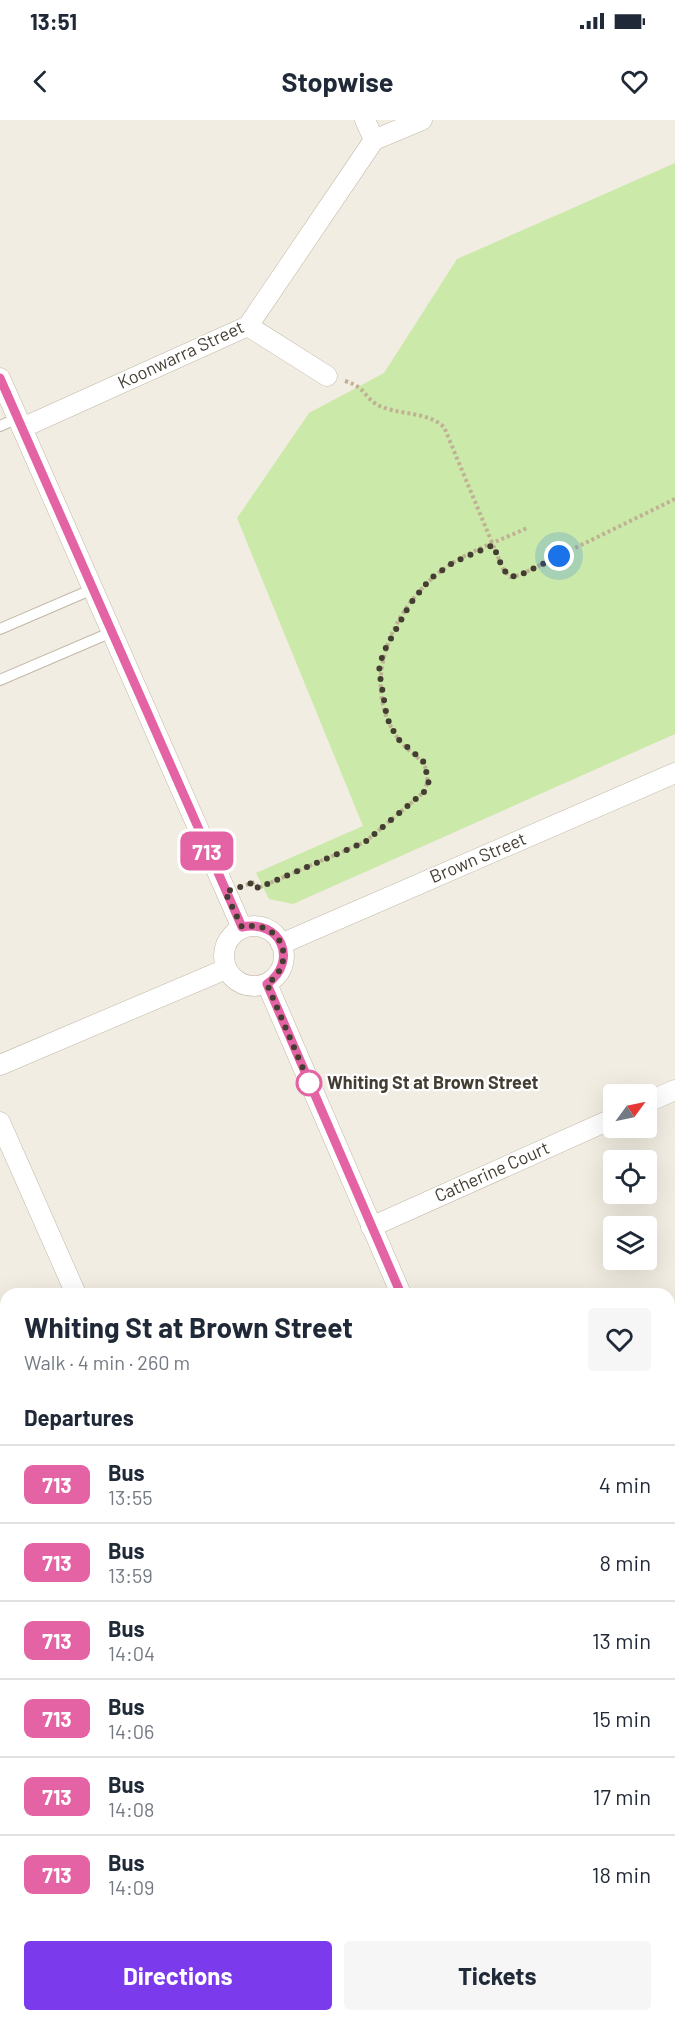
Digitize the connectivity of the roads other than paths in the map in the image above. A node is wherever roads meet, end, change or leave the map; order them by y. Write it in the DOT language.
graph roads {
  1 [pos="365,120"];
  2 [pos="422,120"];
  3 [pos="374,140"];
  4 [pos="248,326"];
  5 [pos="327,376"];
  6 [pos="0,378"];
  7 [pos="13,424"];
  8 [pos="93,589"];
  9 [pos="0,629"];
  10 [pos="112,632"];
  11 [pos="0,680"];
  12 [pos="675,773"];
  13 [pos="242,927"];
  14 [pos="281,944"];
  15 [pos="226,969"];
  16 [pos="267,984"];
  17 [pos="0,1065"];
  18 [pos="675,1090"];
  19 [pos="657,1098"];
  20 [pos="0,1122"];
  21 [pos="603,1123"];
  22 [pos="371,1227"];
  23 [pos="73,1288"];
  24 [pos="398,1288"];
  1 -- 3 [label="street"];
  2 -- 3 [label="street"];
  3 -- 4 [label="street, Koonwarra Street"];
  4 -- 5 [label="street"];
  4 -- 7 [label="street, Koonwarra Street"];
  6 -- 7 [label="street"];
  7 -- 8 [label="street"];
  8 -- 9 [label="lane"];
  8 -- 10 [label="street"];
  10 -- 11 [label="lane"];
  10 -- 13 [label="street"];
  12 -- 14 [label="street, Brown Street"];
  13 -- 14 [label="street"];
  13 -- 15 [label="street"];
  14 -- 16 [label="street"];
  15 -- 16 [label="street"];
  15 -- 17 [label="street"];
  16 -- 22 [label="street"];
  18 -- 19 [label="street"];
  20 -- 23 [label="street"];
  21 -- 22 [label="street, Catherine Court"];
  22 -- 24 [label="street"];
}
